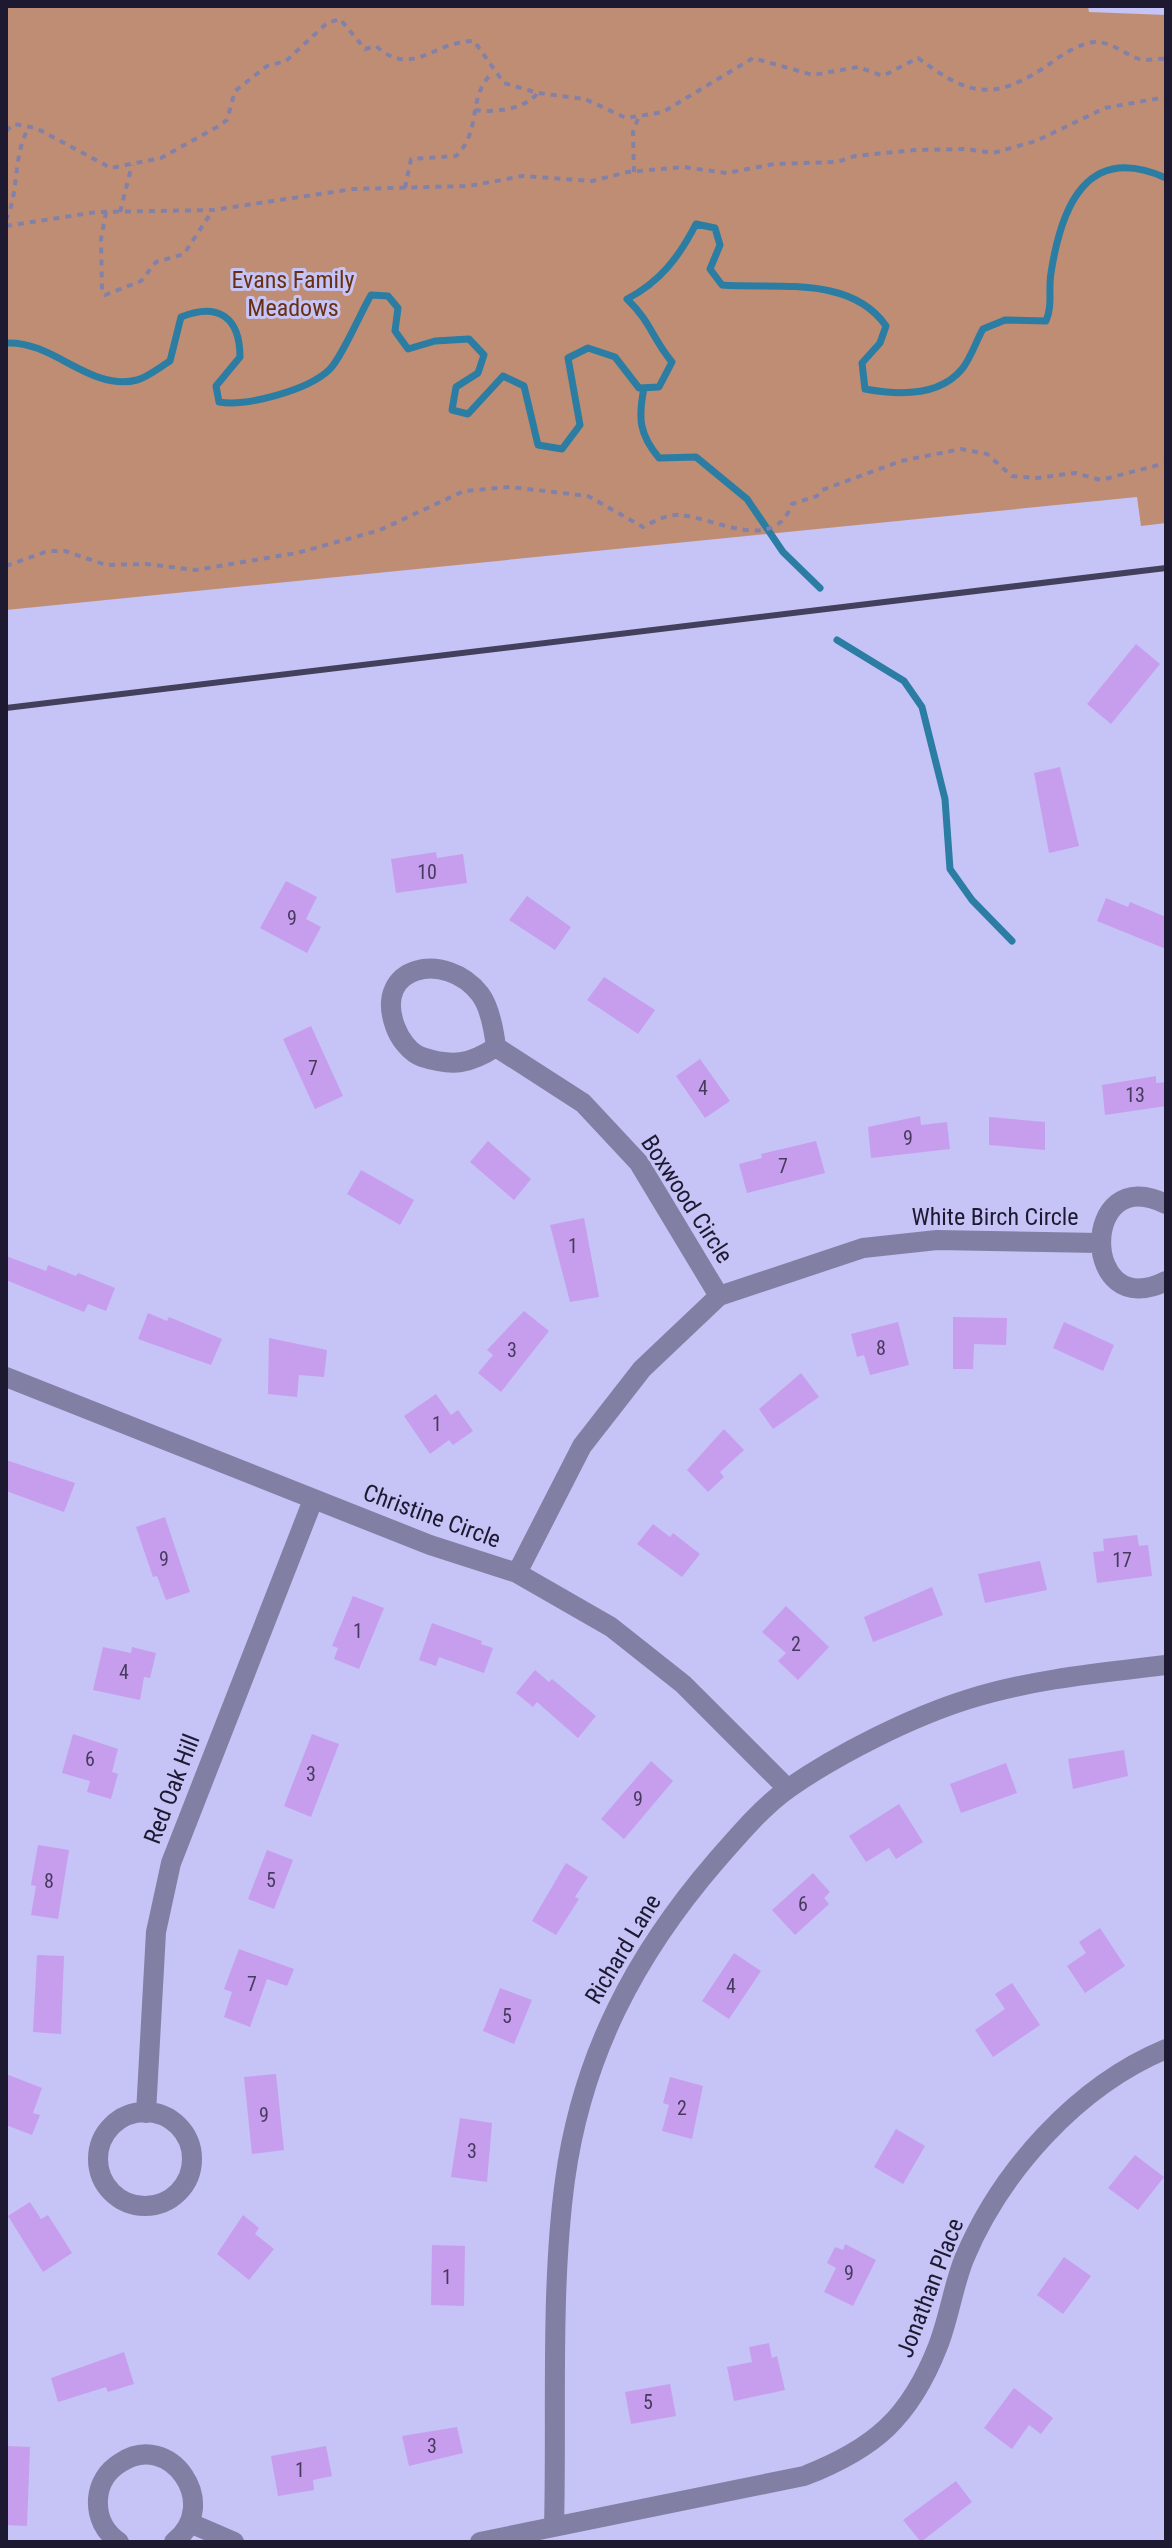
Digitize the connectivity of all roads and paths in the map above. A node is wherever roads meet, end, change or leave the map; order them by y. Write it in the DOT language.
graph roads {
  1 [pos="1166,59"];
  2 [pos="491,74"];
  3 [pos="538,93"];
  4 [pos="1166,97"];
  5 [pos="475,110"];
  6 [pos="639,116"];
  7 [pos="29,127"];
  8 [pos="6,131"];
  9 [pos="132,165"];
  10 [pos="634,172"];
  11 [pos="405,188"];
  12 [pos="213,210"];
  13 [pos="106,212"];
  14 [pos="120,212"];
  15 [pos="6,223"];
  16 [pos="1166,463"];
  17 [pos="6,566"];
  18 [pos="496,1047"];
  19 [pos="1166,1204"];
  20 [pos="1099,1243"];
  21 [pos="1166,1281"];
  22 [pos="719,1296"];
  23 [pos="6,1377"];
  24 [pos="313,1500"];
  25 [pos="517,1573"];
  26 [pos="1166,1665"];
  27 [pos="788,1789"];
  28 [pos="1166,2049"];
  29 [pos="146,2113"];
  30 [pos="190,2523"];
  31 [pos="554,2527"];
  32 [pos="119,2542"];
  33 [pos="174,2542"];
  34 [pos="234,2542"];
  35 [pos="480,2542"];
  1 -- 6 [label="path"];
  2 -- 5 [label="path"];
  3 -- 5 [label="path"];
  3 -- 6 [label="path"];
  3 -- 9 [label="path"];
  4 -- 10 [label="path"];
  5 -- 11 [label="path"];
  6 -- 10 [label="path"];
  7 -- 8 [label="path"];
  7 -- 9 [label="path"];
  7 -- 15 [label="path"];
  9 -- 14 [label="path"];
  10 -- 11 [label="path"];
  11 -- 12 [label="path"];
  12 -- 13 [label="path"];
  12 -- 14 [label="path"];
  13 -- 14 [label="path"];
  13 -- 15 [label="path"];
  16 -- 17 [label="path"];
  18 -- 18 [label="street"];
  18 -- 22 [label="street, Boxwood Circle"];
  19 -- 20 [label="street, White Birch Circle"];
  20 -- 21 [label="street, White Birch Circle"];
  20 -- 22 [label="street, White Birch Circle"];
  22 -- 25 [label="street, White Birch Circle"];
  23 -- 24 [label="street, Christine Circle"];
  24 -- 25 [label="street, Christine Circle"];
  24 -- 29 [label="street, Red Oak Hill"];
  25 -- 27 [label="street, Christine Circle"];
  26 -- 27 [label="street, Richard Lane"];
  27 -- 31 [label="street, Richard Lane"];
  28 -- 31 [label="street, Jonathan Place"];
  29 -- 29 [label="street"];
  30 -- 32 [label="street"];
  30 -- 33 [label="street"];
  30 -- 34 [label="street"];
  31 -- 35 [label="street, Jonathan Place"];
}
